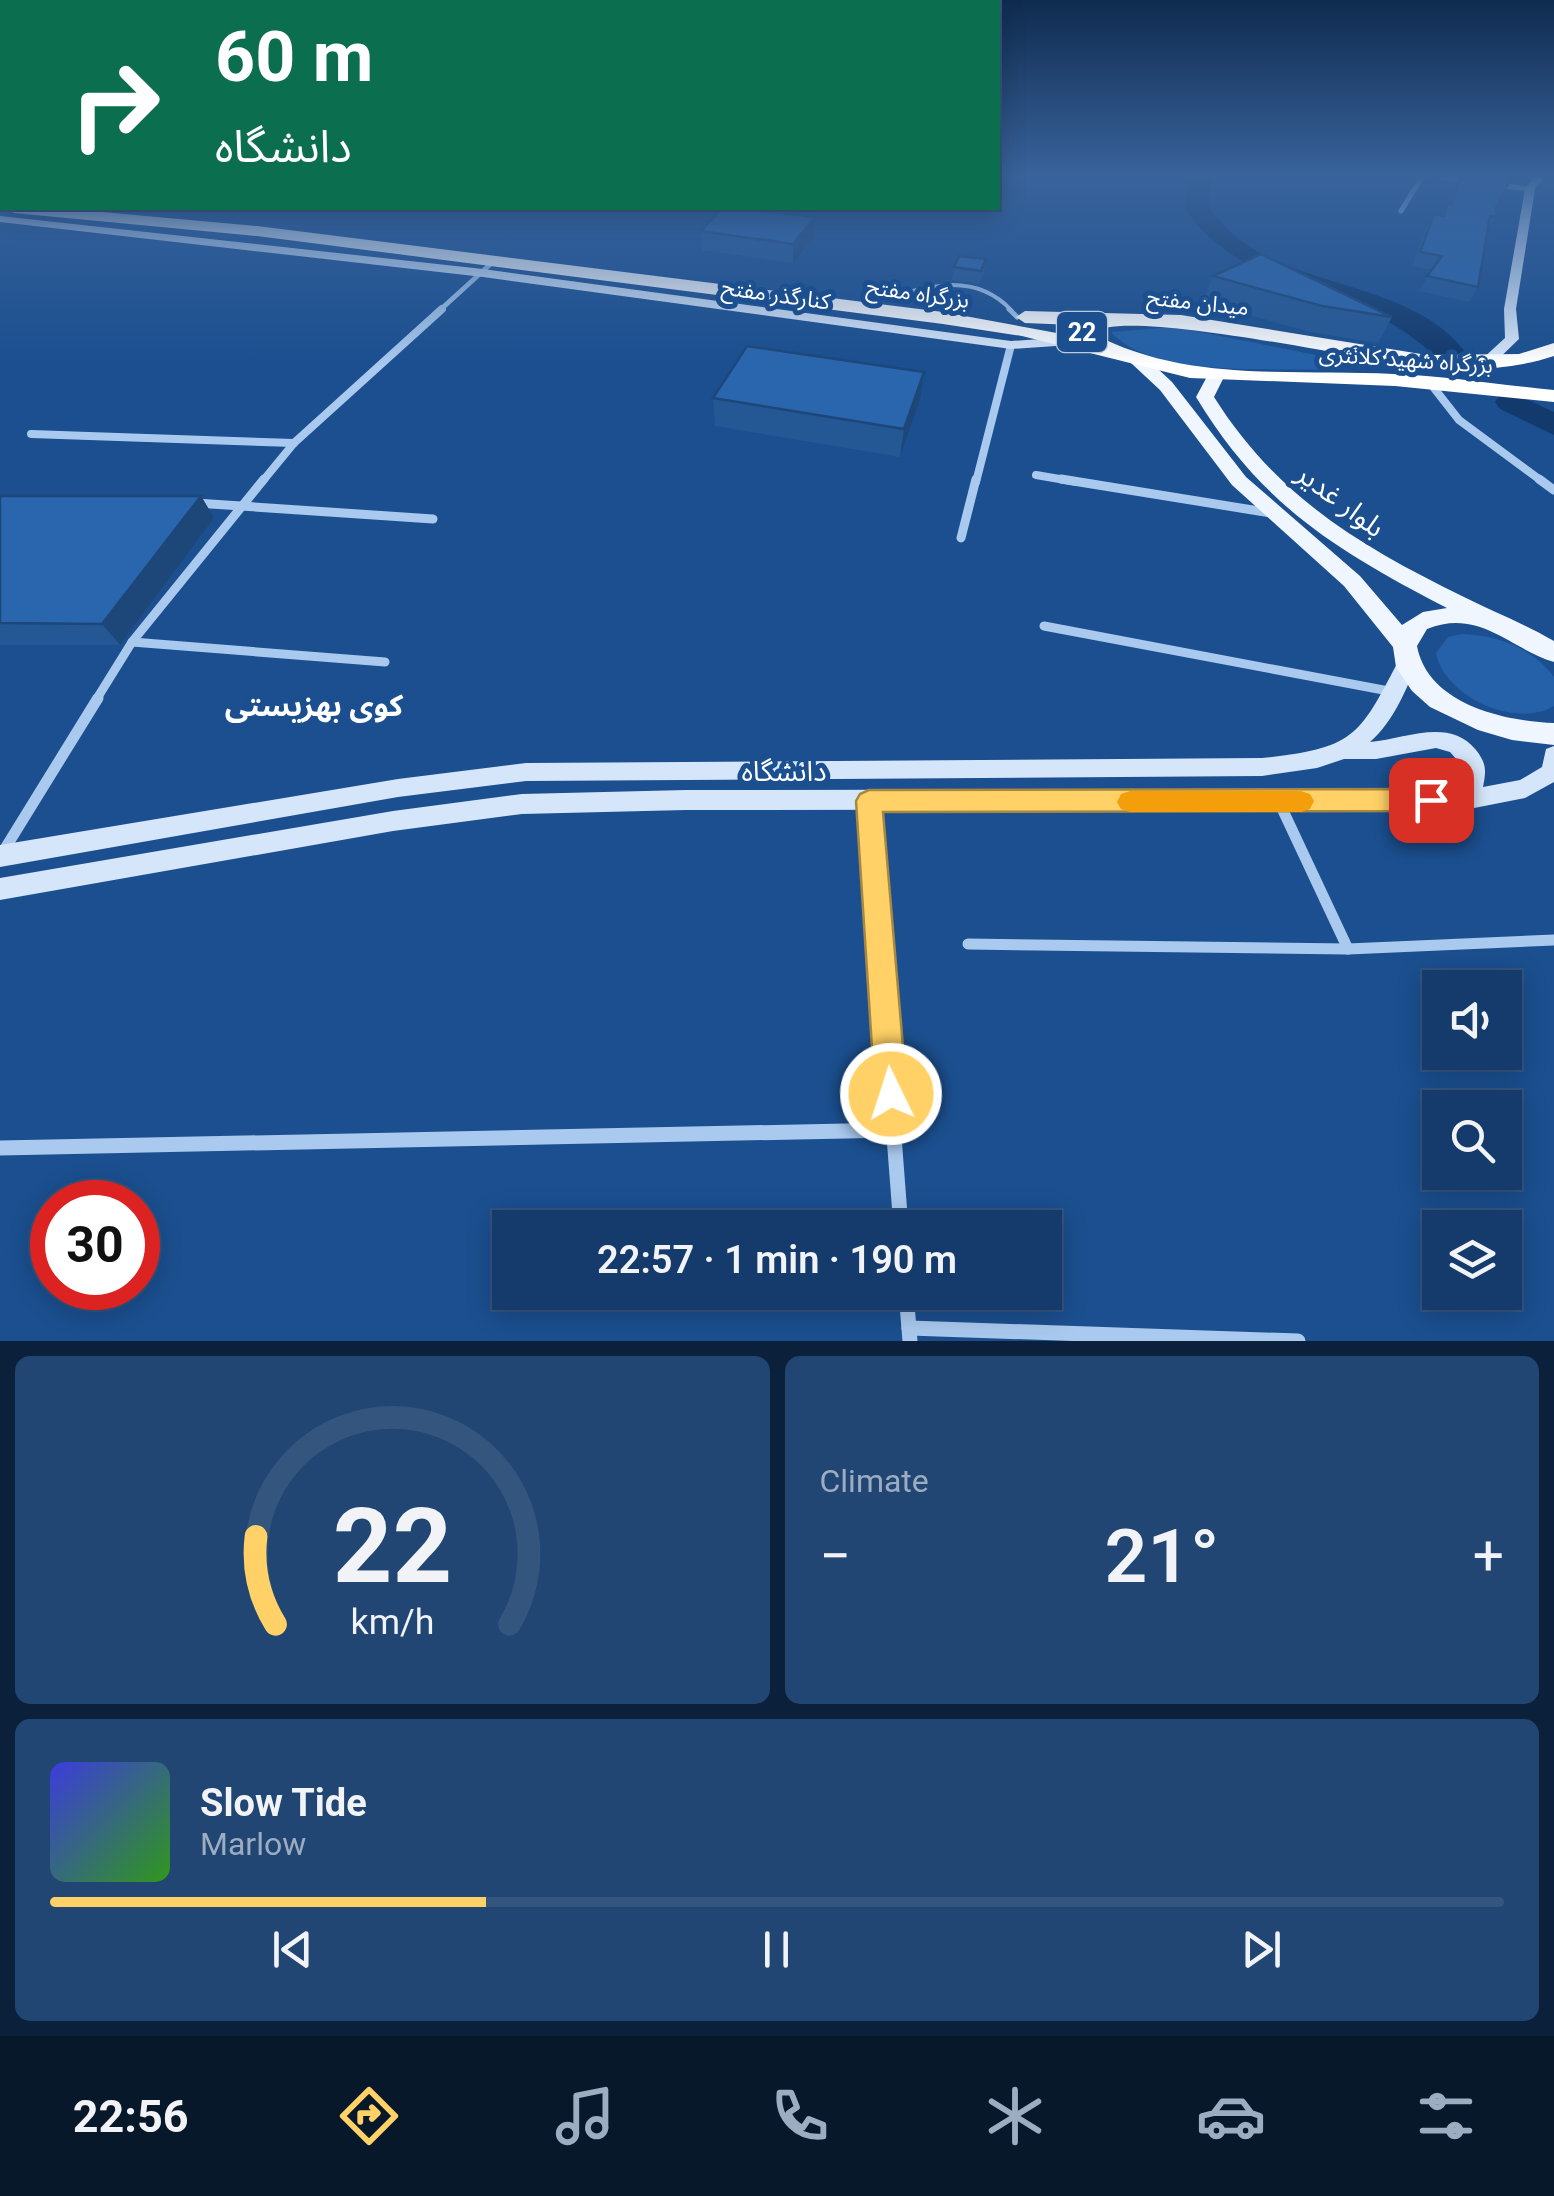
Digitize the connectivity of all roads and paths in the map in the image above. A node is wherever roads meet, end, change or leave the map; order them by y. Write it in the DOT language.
graph roads {
  1 [pos="214,240"];
  2 [pos="273,240"];
  3 [pos="424,240"];
  4 [pos="1522,240"];
  5 [pos="489,266"];
  6 [pos="883,305"];
  7 [pos="1097,320"];
  8 [pos="871,328"];
  9 [pos="1259,333"];
  10 [pos="1070,341"];
  11 [pos="1012,346"];
  12 [pos="1100,348"];
  13 [pos="1554,349"];
  14 [pos="1137,359"];
  15 [pos="1544,360"];
  16 [pos="1486,364"];
  17 [pos="1216,375"];
  18 [pos="1430,383"];
  19 [pos="1552,396"];
  20 [pos="30,434"];
  21 [pos="294,443"];
  22 [pos="1036,476"];
  23 [pos="1554,490"];
  24 [pos="187,503"];
  25 [pos="243,504"];
  26 [pos="1272,513"];
  27 [pos="434,519"];
  28 [pos="961,538"];
  29 [pos="1044,626"];
  30 [pos="1504,626"];
  31 [pos="132,642"];
  32 [pos="1554,646"];
  33 [pos="1406,653"];
  34 [pos="1554,654"];
  35 [pos="385,662"];
  36 [pos="1395,692"];
  37 [pos="1554,734"];
  38 [pos="1345,751"];
  39 [pos="1554,755"];
  40 [pos="1525,789"];
  41 [pos="1554,790"];
  42 [pos="1470,799"];
  43 [pos="869,801"];
  44 [pos="1279,802"];
  45 [pos="0,856"];
  46 [pos="2,891"];
  47 [pos="1554,940"];
  48 [pos="968,944"];
  49 [pos="1348,949"];
  50 [pos="894,1130"];
  51 [pos="0,1148"];
  52 [pos="900,1210"];
  53 [pos="907,1310"];
  54 [pos="909,1335"];
  55 [pos="1298,1341"];
  1 -- 5 [label="main road, کنارگذر مفتح"];
  2 -- 5 [label="highway, بزرگراه مفتح / 22"];
  3 -- 6 [label="highway, بزرگراه مفتح / 22"];
  4 -- 16 [label="main road"];
  5 -- 6 [label="highway, بزرگراه مفتح / 22"];
  5 -- 8 [label="main road, کنارگذر مفتح"];
  5 -- 21 [label="street"];
  6 -- 7 [label="highway, بزرگراه مفتح / 22"];
  6 -- 8 [label="main road"];
  6 -- 10 [label="highway, بزرگراه مفتح / 22"];
  7 -- 9 [label="highway, میدان مفتح / 22"];
  7 -- 12 [label="highway, 22"];
  8 -- 11 [label="main road, کنارگذر مفتح"];
  9 -- 16 [label="highway, بزرگراه شهید کلانتری / 22"];
  10 -- 11 [label="main road, کنارگذر مفتح"];
  10 -- 12 [label="highway, بزرگراه مفتح / 22"];
  11 -- 28 [label="street"];
  12 -- 14 [label="highway, 22"];
  13 -- 15 [label="highway, بزرگراه شهید کلانتری / 22"];
  14 -- 17 [label="highway, 22"];
  14 -- 26 [label="main road, بلوار غدیر"];
  15 -- 16 [label="highway, بزرگراه شهید کلانتری / 22"];
  17 -- 18 [label="highway, بزرگراه شهید کلانتری / 22"];
  17 -- 30 [label="main road, بلوار غدیر"];
  18 -- 19 [label="highway, بزرگراه شهید کلانتری / 22"];
  18 -- 23 [label="street"];
  20 -- 21 [label="street"];
  21 -- 25 [label="street"];
  22 -- 26 [label="street"];
  24 -- 25 [label="street"];
  25 -- 27 [label="street"];
  25 -- 31 [label="street"];
  26 -- 33 [label="main road, بلوار غدیر"];
  29 -- 36 [label="street"];
  30 -- 32 [label="main road, بلوار غدیر"];
  30 -- 33 [label="main road"];
  30 -- 34 [label="main road"];
  31 -- 35 [label="street"];
  31 -- 45 [label="street"];
  33 -- 36 [label="main road, دانشگاه"];
  33 -- 37 [label="main road, بلوار غدیر"];
  36 -- 38 [label="main road, دانشگاه"];
  38 -- 42 [label="main road"];
  38 -- 45 [label="main road, دانشگاه"];
  39 -- 40 [label="main road"];
  40 -- 41 [label="main road, دانشگاه"];
  40 -- 42 [label="main road, دانشگاه"];
  42 -- 44 [label="main road, دانشگاه"];
  43 -- 44 [label="main road, دانشگاه"];
  43 -- 46 [label="main road, دانشگاه"];
  43 -- 50 [label="street"];
  44 -- 49 [label="street"];
  47 -- 49 [label="street"];
  48 -- 49 [label="street"];
  50 -- 51 [label="street"];
  50 -- 52 [label="street"];
  53 -- 54 [label="street"];
  54 -- 55 [label="street"];
}
